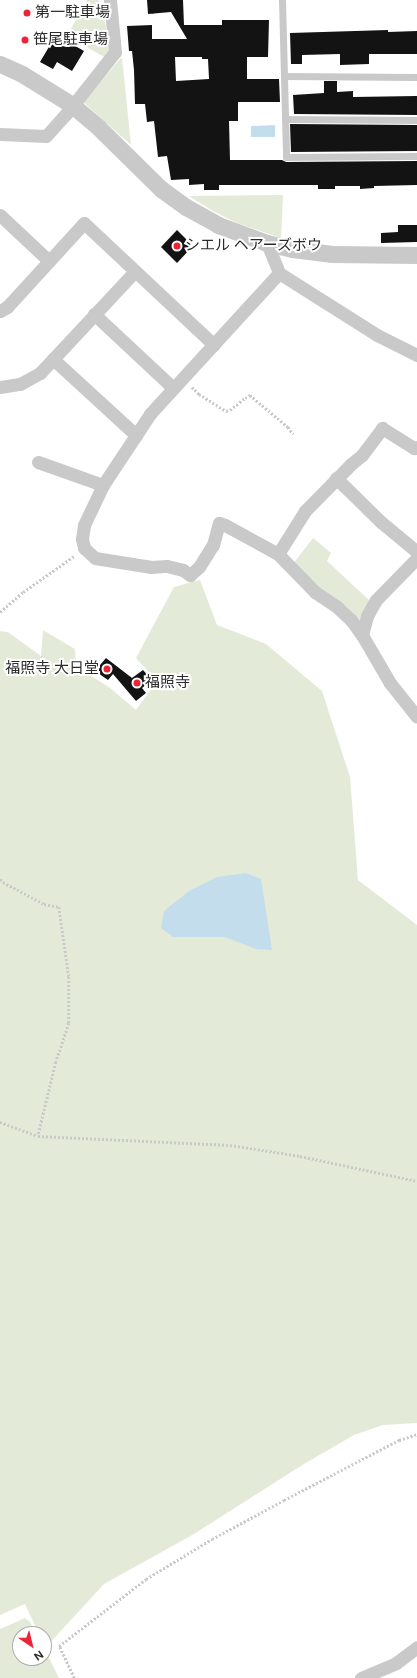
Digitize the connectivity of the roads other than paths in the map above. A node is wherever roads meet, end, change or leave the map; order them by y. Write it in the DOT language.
graph roads {
  1 [pos="110,0"];
  2 [pos="282,0"];
  3 [pos="0,64"];
  4 [pos="284,76"];
  5 [pos="417,77"];
  6 [pos="72,105"];
  7 [pos="284,118"];
  8 [pos="417,120"];
  9 [pos="0,134"];
  10 [pos="417,156"];
  11 [pos="0,215"];
  12 [pos="267,243"];
  13 [pos="417,254"];
  14 [pos="48,261"];
  15 [pos="135,271"];
  16 [pos="279,273"];
  17 [pos="0,311"];
  18 [pos="94,314"];
  19 [pos="214,345"];
  20 [pos="417,355"];
  21 [pos="53,359"];
  22 [pos="0,387"];
  23 [pos="173,388"];
  24 [pos="136,435"];
  25 [pos="417,447"];
  26 [pos="38,462"];
  27 [pos="336,478"];
  28 [pos="103,485"];
  29 [pos="417,552"];
  30 [pos="278,554"];
  31 [pos="417,558"];
  32 [pos="362,634"];
  33 [pos="417,717"];
  34 [pos="417,1647"];
  35 [pos="361,1678"];
  1 -- 6 [label="street"];
  2 -- 4 [label="lane"];
  3 -- 6 [label="street"];
  4 -- 5 [label="lane"];
  4 -- 7 [label="lane"];
  6 -- 9 [label="street"];
  6 -- 12 [label="street"];
  7 -- 8 [label="lane"];
  7 -- 10 [label="lane"];
  11 -- 14 [label="street"];
  12 -- 13 [label="street"];
  12 -- 16 [label="street"];
  14 -- 15 [label="street"];
  14 -- 17 [label="street"];
  15 -- 18 [label="street"];
  15 -- 19 [label="street"];
  16 -- 19 [label="street"];
  16 -- 20 [label="street"];
  18 -- 21 [label="street"];
  18 -- 23 [label="street"];
  19 -- 23 [label="street"];
  21 -- 22 [label="street"];
  21 -- 24 [label="street"];
  23 -- 24 [label="street"];
  24 -- 28 [label="street"];
  25 -- 27 [label="street"];
  26 -- 28 [label="street"];
  27 -- 29 [label="street"];
  27 -- 30 [label="street"];
  28 -- 30 [label="street"];
  30 -- 32 [label="street"];
  31 -- 32 [label="street"];
  32 -- 33 [label="street"];
  34 -- 35 [label="street"];
}
